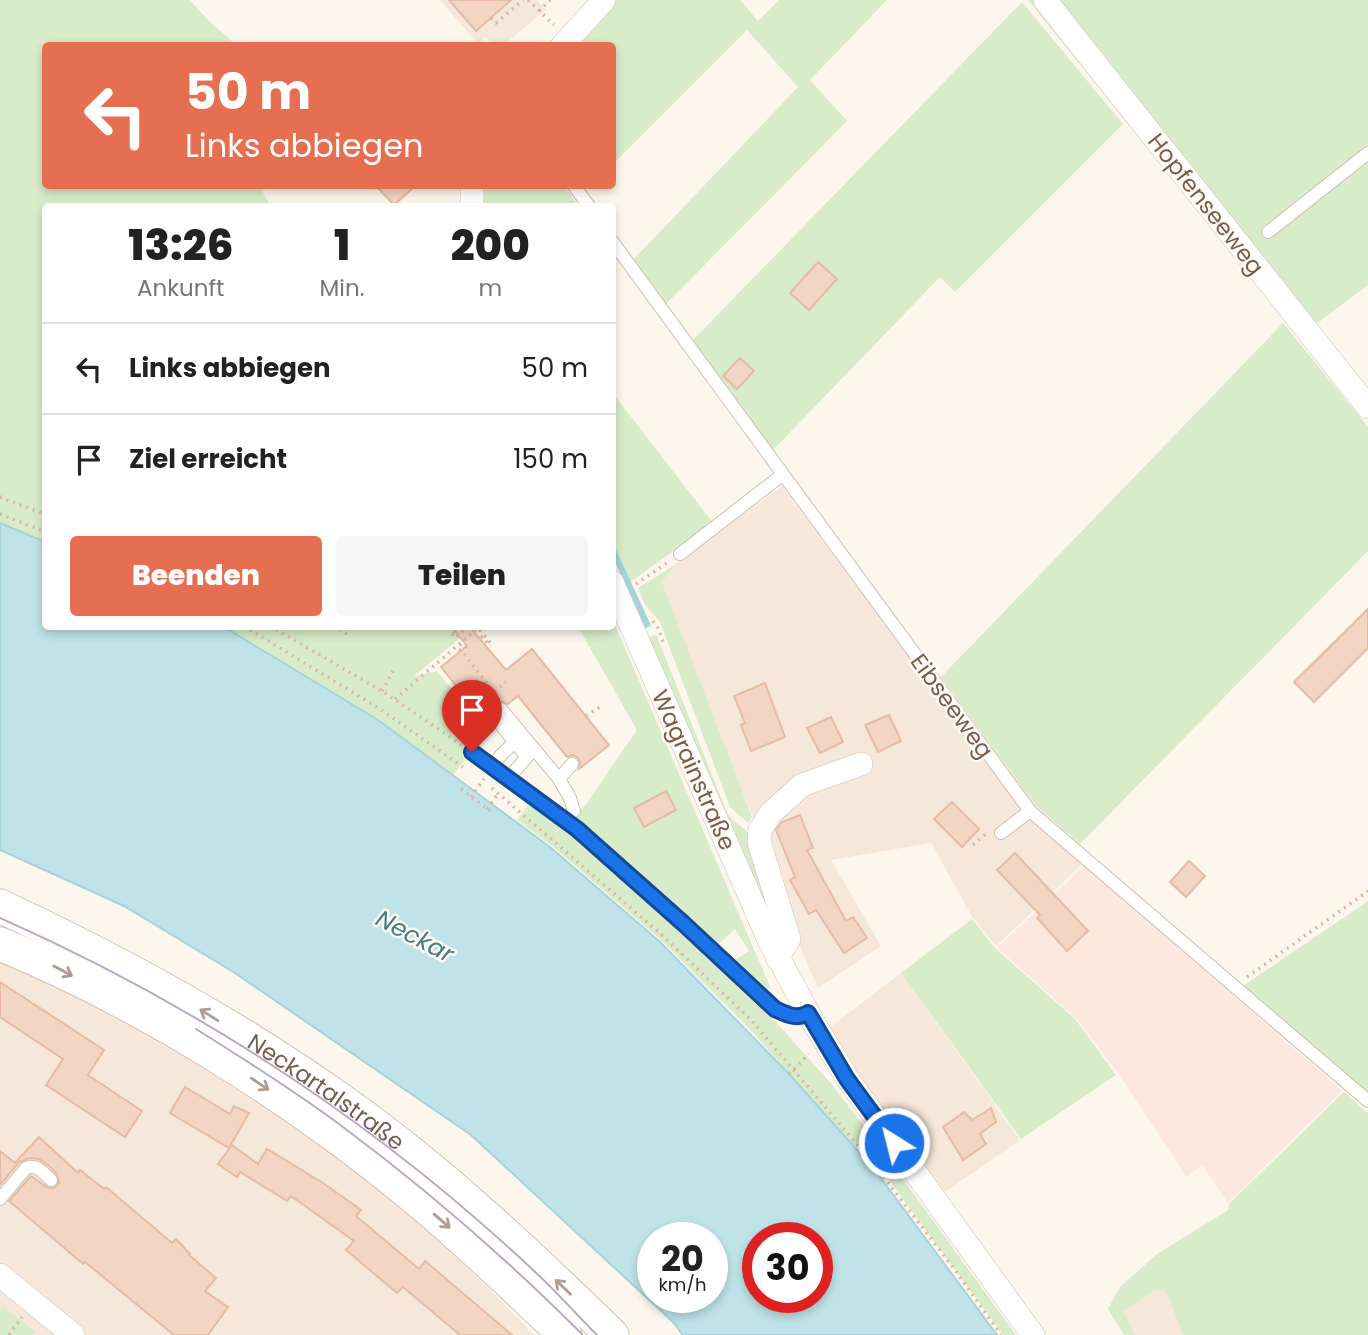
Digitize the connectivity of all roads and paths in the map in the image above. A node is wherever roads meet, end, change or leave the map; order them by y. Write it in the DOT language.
graph roads {
  1 [pos="523,0"];
  2 [pos="528,0"];
  3 [pos="550,0"];
  4 [pos="604,0"];
  5 [pos="1045,0"];
  6 [pos="539,11"];
  7 [pos="491,18"];
  8 [pos="552,23"];
  9 [pos="566,42"];
  10 [pos="1368,153"];
  11 [pos="1268,232"];
  12 [pos="616,247"];
  13 [pos="1368,407"];
  14 [pos="782,475"];
  15 [pos="0,497"];
  16 [pos="42,513"];
  17 [pos="0,514"];
  18 [pos="42,530"];
  19 [pos="680,554"];
  20 [pos="637,583"];
  21 [pos="616,591"];
  22 [pos="251,630"];
  23 [pos="277,630"];
  24 [pos="340,630"];
  25 [pos="464,630"];
  26 [pos="475,630"];
  27 [pos="481,630"];
  28 [pos="453,631"];
  29 [pos="350,636"];
  30 [pos="481,638"];
  31 [pos="464,639"];
  32 [pos="468,645"];
  33 [pos="464,654"];
  34 [pos="395,668"];
  35 [pos="506,682"];
  36 [pos="382,691"];
  37 [pos="395,699"];
  38 [pos="600,707"];
  39 [pos="497,712"];
  40 [pos="586,716"];
  41 [pos="519,739"];
  42 [pos="472,752"];
  43 [pos="530,752"];
  44 [pos="572,764"];
  45 [pos="861,764"];
  46 [pos="492,767"];
  47 [pos="471,773"];
  48 [pos="509,779"];
  49 [pos="559,779"];
  50 [pos="483,781"];
  51 [pos="478,787"];
  52 [pos="461,789"];
  53 [pos="471,797"];
  54 [pos="495,799"];
  55 [pos="487,809"];
  56 [pos="574,811"];
  57 [pos="1030,811"];
  58 [pos="493,813"];
  59 [pos="1001,833"];
  60 [pos="1368,891"];
  61 [pos="0,906"];
  62 [pos="0,944"];
  63 [pos="777,958"];
  64 [pos="1235,986"];
  65 [pos="808,1013"];
  66 [pos="810,1053"];
  67 [pos="794,1069"];
  68 [pos="789,1074"];
  69 [pos="1368,1101"];
  70 [pos="51,1180"];
  71 [pos="0,1199"];
  72 [pos="0,1275"];
  73 [pos="73,1335"];
  74 [pos="565,1335"];
  75 [pos="612,1335"];
  76 [pos="1001,1335"];
  77 [pos="1033,1335"];
  1 -- 7 [label="path"];
  2 -- 6 [label="path"];
  3 -- 6 [label="path"];
  4 -- 9 [label="street"];
  5 -- 13 [label="street, Hopfenseeweg"];
  6 -- 8 [label="path"];
  10 -- 11 [label="lane"];
  12 -- 14 [label="lane, Eibseeweg"];
  14 -- 19 [label="lane"];
  14 -- 57 [label="lane, Eibseeweg"];
  15 -- 16 [label="path"];
  17 -- 18 [label="path"];
  19 -- 20 [label="path"];
  21 -- 63 [label="street, Wagrainstraße"];
  22 -- 47 [label="path"];
  23 -- 36 [label="path"];
  24 -- 29 [label="path"];
  25 -- 28 [label="path"];
  26 -- 31 [label="path"];
  27 -- 30 [label="path"];
  31 -- 32 [label="path"];
  31 -- 37 [label="path"];
  33 -- 35 [label="path"];
  34 -- 36 [label="path"];
  36 -- 37 [label="path"];
  37 -- 42 [label="path"];
  38 -- 40 [label="path"];
  39 -- 41 [label="lane"];
  41 -- 43 [label="lane"];
  41 -- 46 [label="lane"];
  42 -- 46 [label="lane"];
  43 -- 48 [label="lane"];
  43 -- 49 [label="lane"];
  44 -- 49 [label="lane"];
  45 -- 63 [label="street, Wagrainstraße"];
  46 -- 48 [label="lane"];
  48 -- 65 [label="lane"];
  49 -- 56 [label="lane"];
  50 -- 67 [label="path"];
  51 -- 53 [label="path"];
  52 -- 53 [label="path"];
  53 -- 55 [label="path"];
  54 -- 55 [label="path"];
  55 -- 58 [label="path"];
  57 -- 59 [label="lane"];
  57 -- 64 [label="lane, Eibseeweg"];
  60 -- 64 [label="path"];
  75 -- 61 [label="main road, Neckartalstraße, one-way"];
  62 -- 74 [label="main road, Neckartalstraße, one-way"];
  63 -- 65 [label="street, Wagrainstraße"];
  64 -- 69 [label="lane, Eibseeweg"];
  65 -- 77 [label="street, Wagrainstraße"];
  66 -- 67 [label="path"];
  67 -- 68 [label="path"];
  67 -- 76 [label="path"];
  70 -- 71 [label="lane"];
  72 -- 73 [label="street"];
}
